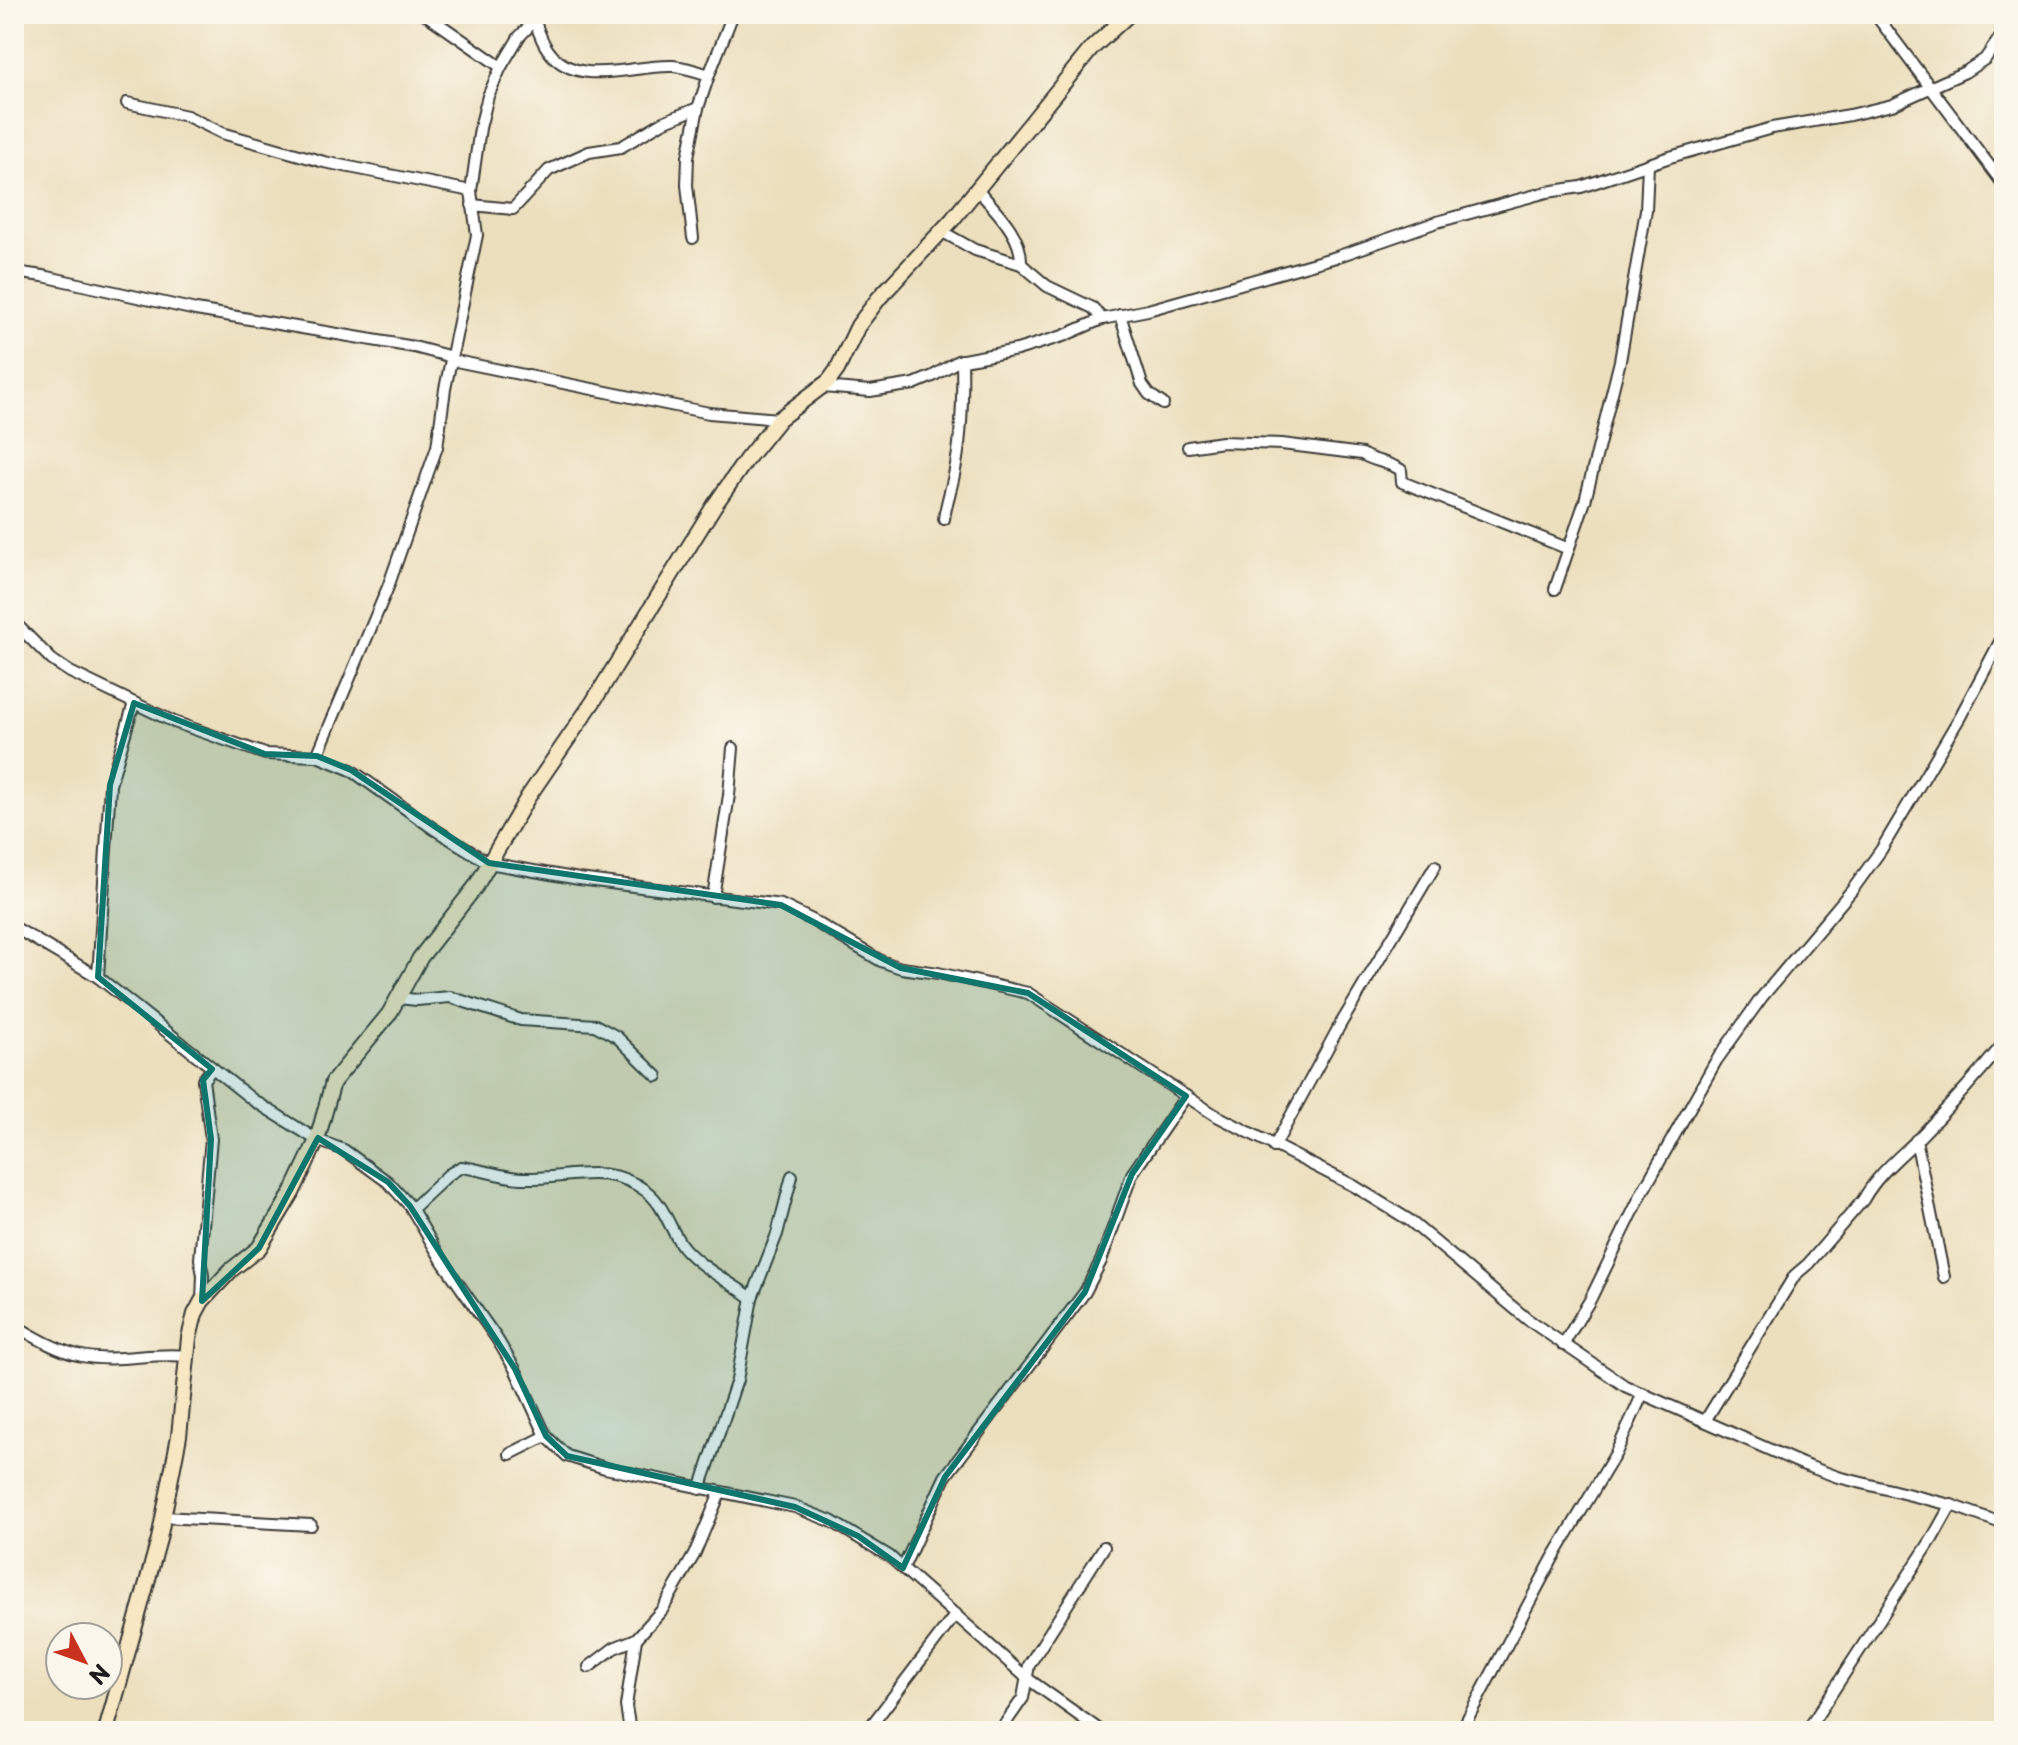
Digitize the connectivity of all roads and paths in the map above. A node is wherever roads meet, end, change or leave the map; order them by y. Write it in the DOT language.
graph roads {
  1 [pos="425,14"];
  2 [pos="733,14"];
  3 [pos="1128,14"];
  4 [pos="1875,14"];
  5 [pos="533,17"];
  6 [pos="2004,32"];
  7 [pos="501,67"];
  8 [pos="709,75"];
  9 [pos="1932,88"];
  10 [pos="127,103"];
  11 [pos="698,108"];
  12 [pos="1648,165"];
  13 [pos="2004,185"];
  14 [pos="977,189"];
  15 [pos="471,191"];
  16 [pos="472,205"];
  17 [pos="941,231"];
  18 [pos="693,238"];
  19 [pos="1021,264"];
  20 [pos="14,272"];
  21 [pos="1120,315"];
  22 [pos="1102,319"];
  23 [pos="452,358"];
  24 [pos="962,360"];
  25 [pos="823,387"];
  26 [pos="1163,404"];
  27 [pos="779,419"];
  28 [pos="1188,447"];
  29 [pos="944,519"];
  30 [pos="1569,549"];
  31 [pos="1555,589"];
  32 [pos="14,622"];
  33 [pos="2004,634"];
  34 [pos="134,703"];
  35 [pos="733,748"];
  36 [pos="317,756"];
  37 [pos="489,863"];
  38 [pos="1435,866"];
  39 [pos="713,897"];
  40 [pos="14,927"];
  41 [pos="98,977"];
  42 [pos="398,998"];
  43 [pos="2004,1043"];
  44 [pos="212,1069"];
  45 [pos="657,1076"];
  46 [pos="1186,1096"];
  47 [pos="317,1140"];
  48 [pos="1916,1140"];
  49 [pos="1274,1147"];
  50 [pos="792,1176"];
  51 [pos="412,1209"];
  52 [pos="1944,1277"];
  53 [pos="752,1298"];
  54 [pos="202,1301"];
  55 [pos="14,1325"];
  56 [pos="1563,1345"];
  57 [pos="187,1356"];
  58 [pos="1643,1393"];
  59 [pos="1705,1421"];
  60 [pos="546,1436"];
  61 [pos="510,1454"];
  62 [pos="700,1489"];
  63 [pos="720,1493"];
  64 [pos="1951,1505"];
  65 [pos="163,1517"];
  66 [pos="2004,1524"];
  67 [pos="311,1525"];
  68 [pos="1104,1547"];
  69 [pos="903,1568"];
  70 [pos="956,1614"];
  71 [pos="636,1639"];
  72 [pos="589,1667"];
  73 [pos="1028,1679"];
  74 [pos="106,1731"];
  75 [pos="630,1731"];
  76 [pos="867,1731"];
  77 [pos="1000,1731"];
  78 [pos="1101,1731"];
  79 [pos="1461,1731"];
  80 [pos="1807,1731"];
  1 -- 7 [label="street"];
  2 -- 8 [label="street"];
  3 -- 14 [label="street"];
  4 -- 9 [label="street"];
  5 -- 7 [label="street"];
  5 -- 8 [label="street"];
  6 -- 9 [label="street"];
  7 -- 15 [label="street"];
  8 -- 11 [label="street"];
  9 -- 12 [label="street"];
  9 -- 13 [label="street"];
  10 -- 15 [label="street"];
  11 -- 16 [label="street"];
  11 -- 18 [label="street"];
  12 -- 21 [label="street"];
  12 -- 30 [label="street"];
  14 -- 17 [label="street"];
  14 -- 19 [label="street"];
  15 -- 16 [label="street"];
  16 -- 23 [label="street"];
  17 -- 19 [label="street"];
  17 -- 25 [label="street"];
  19 -- 22 [label="street"];
  20 -- 23 [label="street"];
  21 -- 22 [label="street"];
  21 -- 26 [label="street"];
  22 -- 24 [label="street"];
  23 -- 27 [label="street"];
  23 -- 36 [label="street"];
  24 -- 25 [label="street"];
  24 -- 29 [label="street"];
  25 -- 27 [label="street"];
  27 -- 37 [label="street"];
  28 -- 30 [label="street"];
  30 -- 31 [label="street"];
  32 -- 34 [label="street"];
  33 -- 56 [label="street"];
  34 -- 36 [label="street"];
  34 -- 41 [label="street"];
  35 -- 39 [label="street"];
  36 -- 37 [label="street"];
  37 -- 39 [label="street"];
  37 -- 42 [label="street"];
  38 -- 49 [label="street"];
  39 -- 46 [label="street"];
  40 -- 41 [label="street"];
  41 -- 44 [label="street"];
  42 -- 45 [label="street"];
  42 -- 47 [label="street"];
  43 -- 48 [label="street"];
  44 -- 47 [label="street"];
  44 -- 54 [label="street"];
  46 -- 49 [label="street"];
  46 -- 69 [label="street"];
  47 -- 51 [label="street"];
  47 -- 54 [label="street"];
  48 -- 52 [label="street"];
  48 -- 59 [label="street"];
  49 -- 56 [label="street"];
  50 -- 53 [label="street"];
  51 -- 53 [label="street"];
  51 -- 60 [label="street"];
  53 -- 62 [label="street"];
  54 -- 57 [label="street"];
  55 -- 57 [label="street"];
  56 -- 58 [label="street"];
  57 -- 65 [label="street"];
  58 -- 59 [label="street"];
  58 -- 79 [label="street"];
  59 -- 64 [label="street"];
  60 -- 61 [label="street"];
  60 -- 62 [label="street"];
  62 -- 63 [label="street"];
  63 -- 69 [label="street"];
  63 -- 71 [label="street"];
  64 -- 66 [label="street"];
  64 -- 80 [label="street"];
  65 -- 67 [label="street"];
  65 -- 74 [label="street"];
  68 -- 73 [label="street"];
  69 -- 70 [label="street"];
  70 -- 73 [label="street"];
  70 -- 76 [label="street"];
  71 -- 72 [label="street"];
  71 -- 75 [label="street"];
  73 -- 77 [label="street"];
  73 -- 78 [label="street"];
}
